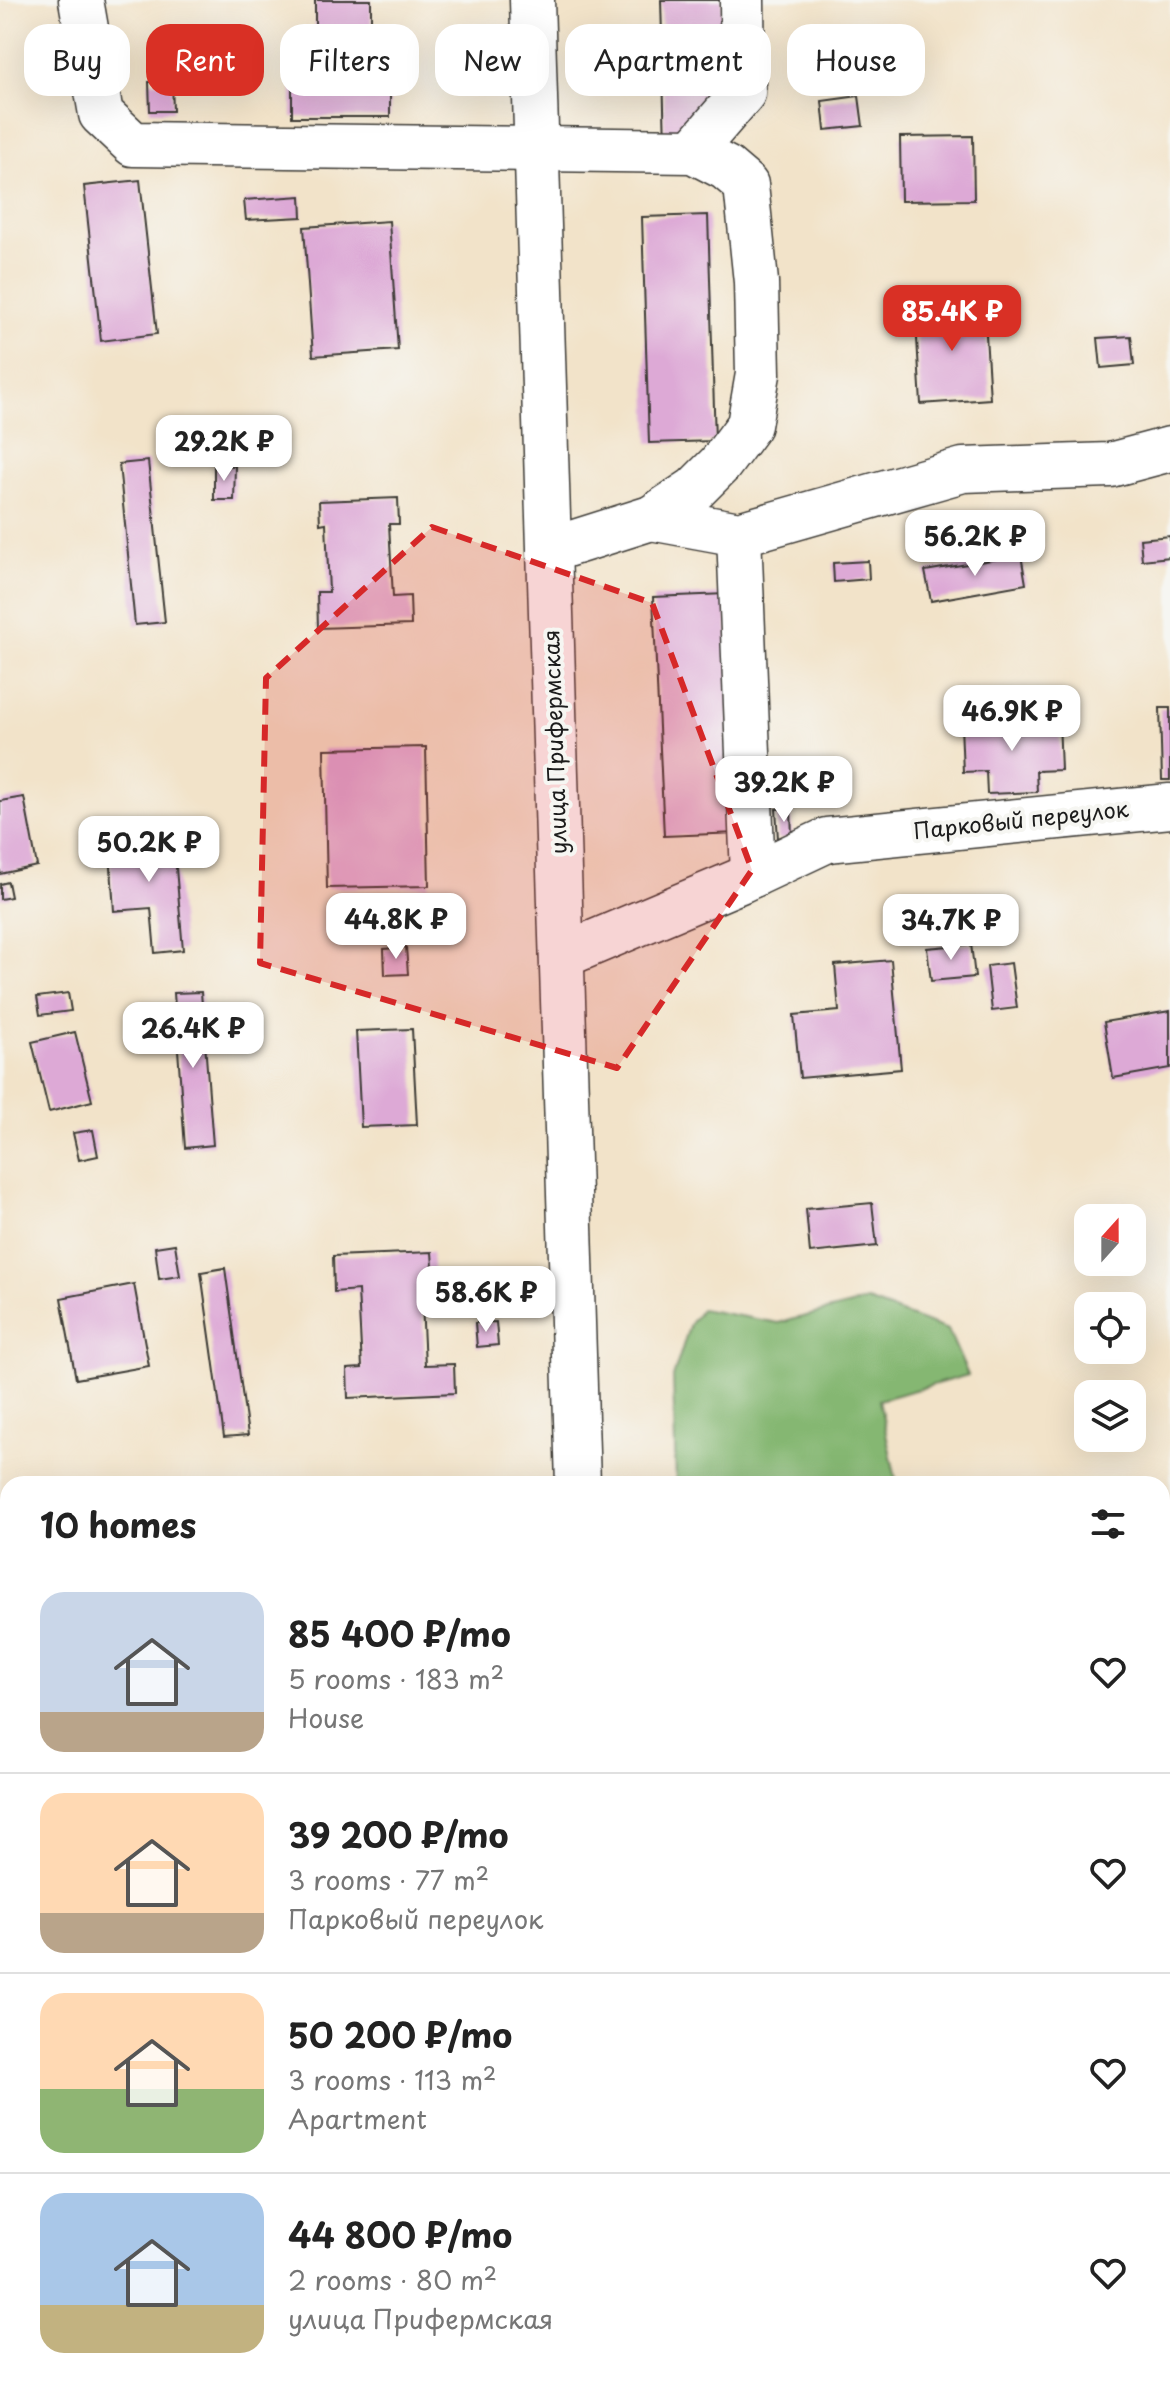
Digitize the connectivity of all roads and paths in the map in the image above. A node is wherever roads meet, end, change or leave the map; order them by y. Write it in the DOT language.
graph roads {
  1 [pos="81,0"];
  2 [pos="532,0"];
  3 [pos="742,0"];
  4 [pos="535,150"];
  5 [pos="693,151"];
  6 [pos="1170,449"];
  7 [pos="651,518"];
  8 [pos="739,534"];
  9 [pos="550,550"];
  10 [pos="1170,806"];
  11 [pos="753,875"];
  12 [pos="562,956"];
  13 [pos="578,1476"];
  1 -- 4 [label="street"];
  2 -- 4 [label="street, улица Прифермская"];
  3 -- 5 [label="street"];
  4 -- 5 [label="street"];
  4 -- 9 [label="street, улица Прифермская"];
  5 -- 7 [label="street"];
  6 -- 8 [label="street"];
  7 -- 8 [label="street"];
  7 -- 9 [label="street"];
  8 -- 11 [label="street"];
  9 -- 12 [label="street, улица Прифермская"];
  10 -- 11 [label="street, Парковый переулок"];
  11 -- 12 [label="street, Парковый переулок"];
  12 -- 13 [label="street, улица Прифермская"];
}
